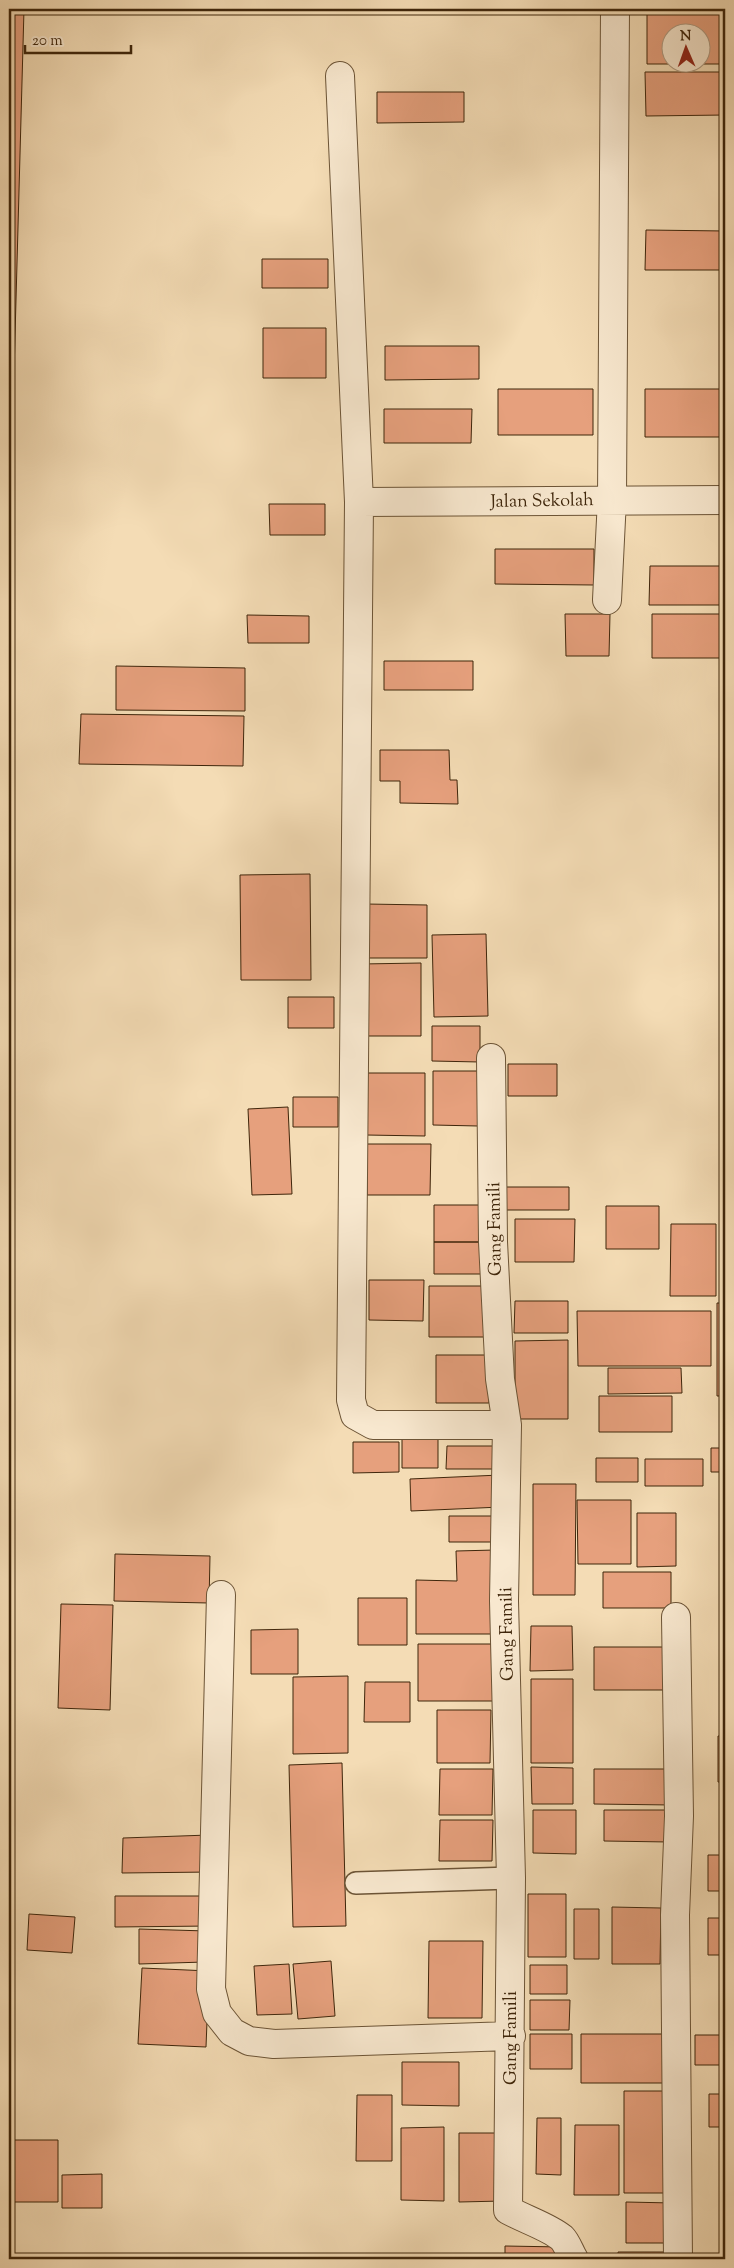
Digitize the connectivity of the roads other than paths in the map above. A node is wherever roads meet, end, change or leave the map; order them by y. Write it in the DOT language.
graph roads {
  1 [pos="615,9"];
  2 [pos="340,76"];
  3 [pos="612,500"];
  4 [pos="725,500"];
  5 [pos="359,502"];
  6 [pos="607,600"];
  7 [pos="491,1058"];
  8 [pos="506,1425"];
  9 [pos="221,1595"];
  10 [pos="676,1617"];
  11 [pos="511,1878"];
  12 [pos="356,1883"];
  13 [pos="511,2036"];
  14 [pos="574,2259"];
  15 [pos="678,2259"];
  1 -- 3 [label="street"];
  2 -- 5 [label="street"];
  3 -- 4 [label="street, Jalan Sekolah"];
  3 -- 5 [label="street, Jalan Sekolah"];
  3 -- 6 [label="street"];
  5 -- 8 [label="street"];
  7 -- 8 [label="street, Gang Famili"];
  8 -- 11 [label="street, Gang Famili"];
  9 -- 13 [label="street"];
  10 -- 15 [label="street"];
  11 -- 12 [label="lane"];
  11 -- 13 [label="street, Gang Famili"];
  13 -- 14 [label="street, Gang Famili"];
}
